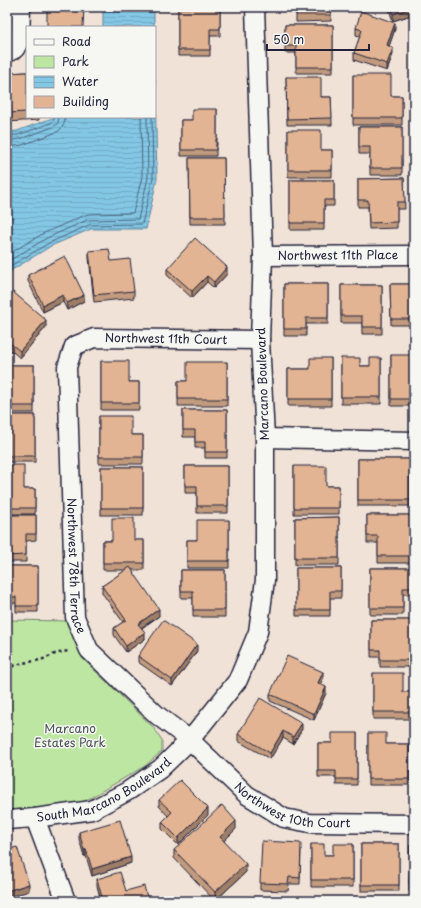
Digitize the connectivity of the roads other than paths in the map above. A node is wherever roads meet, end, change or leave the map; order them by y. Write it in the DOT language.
graph roads {
  1 [pos="21,7"];
  2 [pos="255,7"];
  3 [pos="11,51"];
  4 [pos="414,255"];
  5 [pos="263,256"];
  6 [pos="260,340"];
  7 [pos="74,346"];
  8 [pos="265,438"];
  9 [pos="414,441"];
  10 [pos="190,740"];
  11 [pos="35,818"];
  12 [pos="7,820"];
  13 [pos="414,824"];
  14 [pos="66,901"];
  1 -- 3 [label="street"];
  2 -- 5 [label="street, Marcano Boulevard"];
  4 -- 5 [label="street, Northwest 11th Place"];
  5 -- 6 [label="street, Marcano Boulevard"];
  6 -- 7 [label="street, Northwest 11th Court"];
  6 -- 8 [label="street, Marcano Boulevard"];
  7 -- 10 [label="street, Northwest 78th Terrace"];
  8 -- 9 [label="street"];
  8 -- 10 [label="street, Marcano Boulevard"];
  10 -- 11 [label="street, South Marcano Boulevard"];
  10 -- 13 [label="street, Northwest 10th Court"];
  11 -- 12 [label="street, South Marcano Boulevard"];
  11 -- 14 [label="street"];
}
